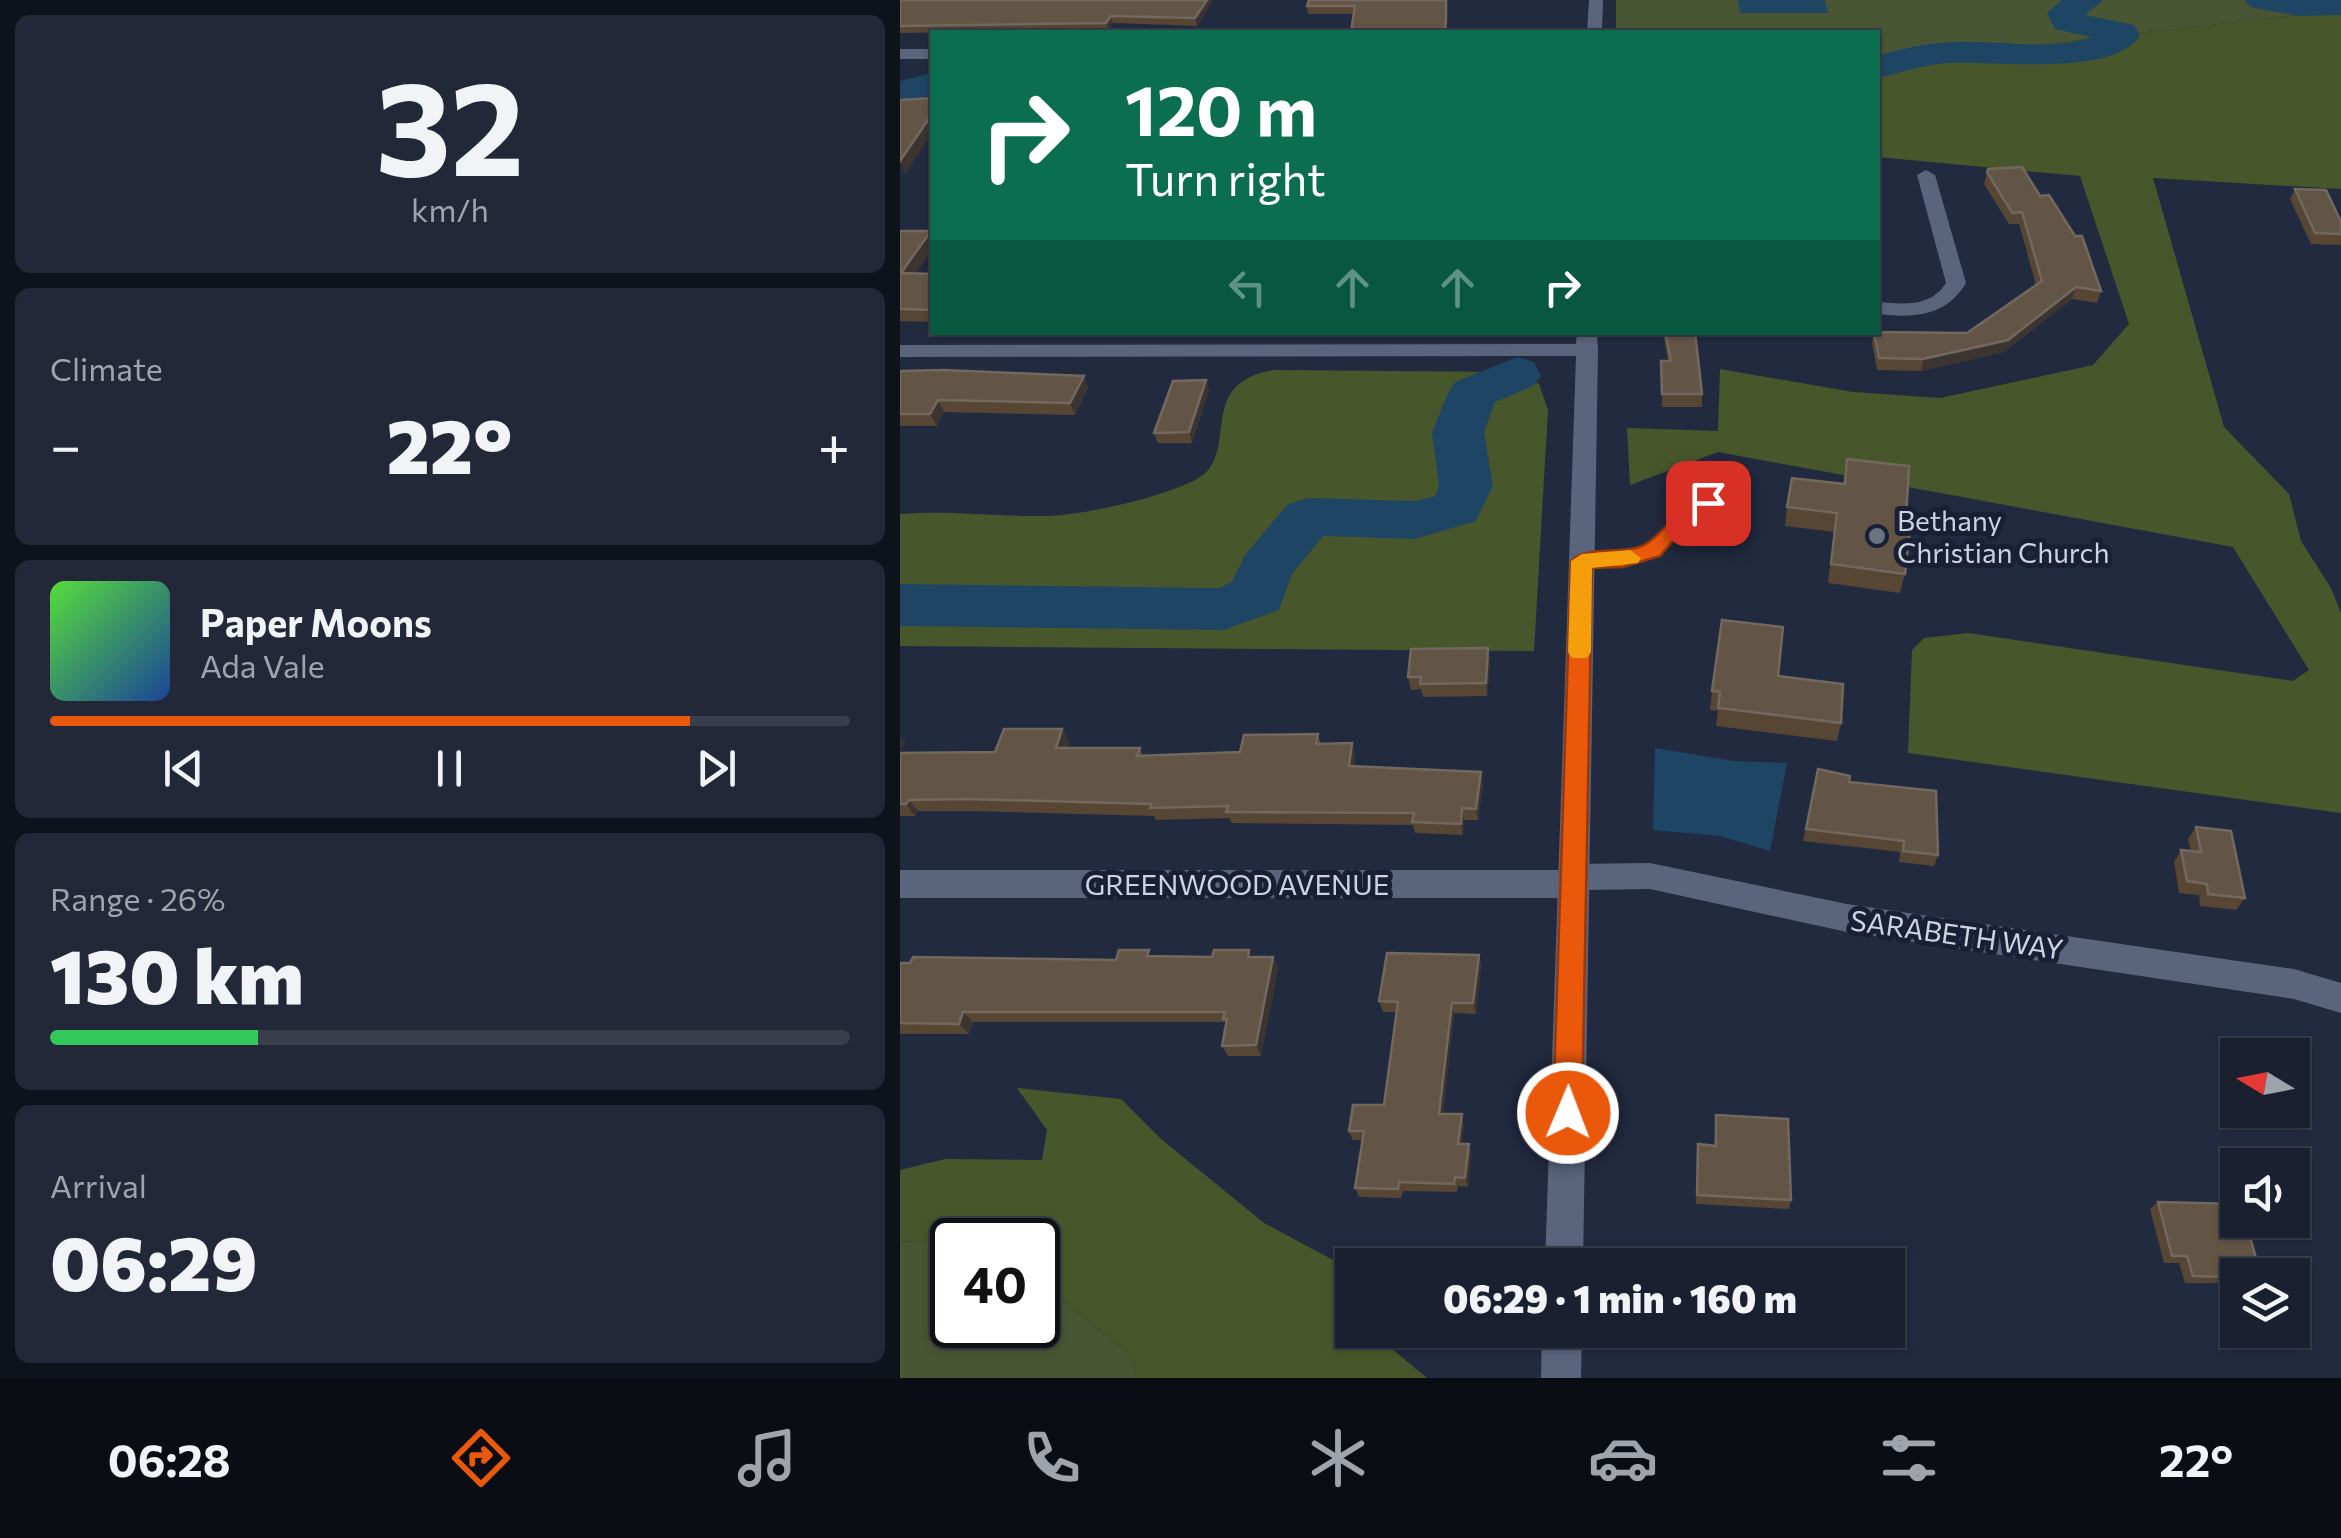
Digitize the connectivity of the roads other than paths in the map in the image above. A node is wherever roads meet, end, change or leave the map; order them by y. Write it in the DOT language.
graph roads {
  1 [pos="1596,0"];
  2 [pos="1595,30"];
  3 [pos="900,54"];
  4 [pos="930,54"];
  5 [pos="1926,175"];
  6 [pos="1880,308"];
  7 [pos="1587,341"];
  8 [pos="900,351"];
  9 [pos="1708,503"];
  10 [pos="1582,561"];
  11 [pos="1574,880"];
  12 [pos="900,884"];
  13 [pos="2341,998"];
  14 [pos="1564,1248"];
  15 [pos="1562,1348"];
  16 [pos="1561,1378"];
  1 -- 2 [label="street"];
  3 -- 4 [label="street"];
  5 -- 6 [label="street"];
  7 -- 8 [label="street"];
  7 -- 10 [label="street"];
  9 -- 10 [label="lane"];
  10 -- 11 [label="street"];
  11 -- 12 [label="street, GREENWOOD AVENUE"];
  11 -- 13 [label="street, SARABETH WAY"];
  11 -- 14 [label="street"];
  15 -- 16 [label="street"];
}
